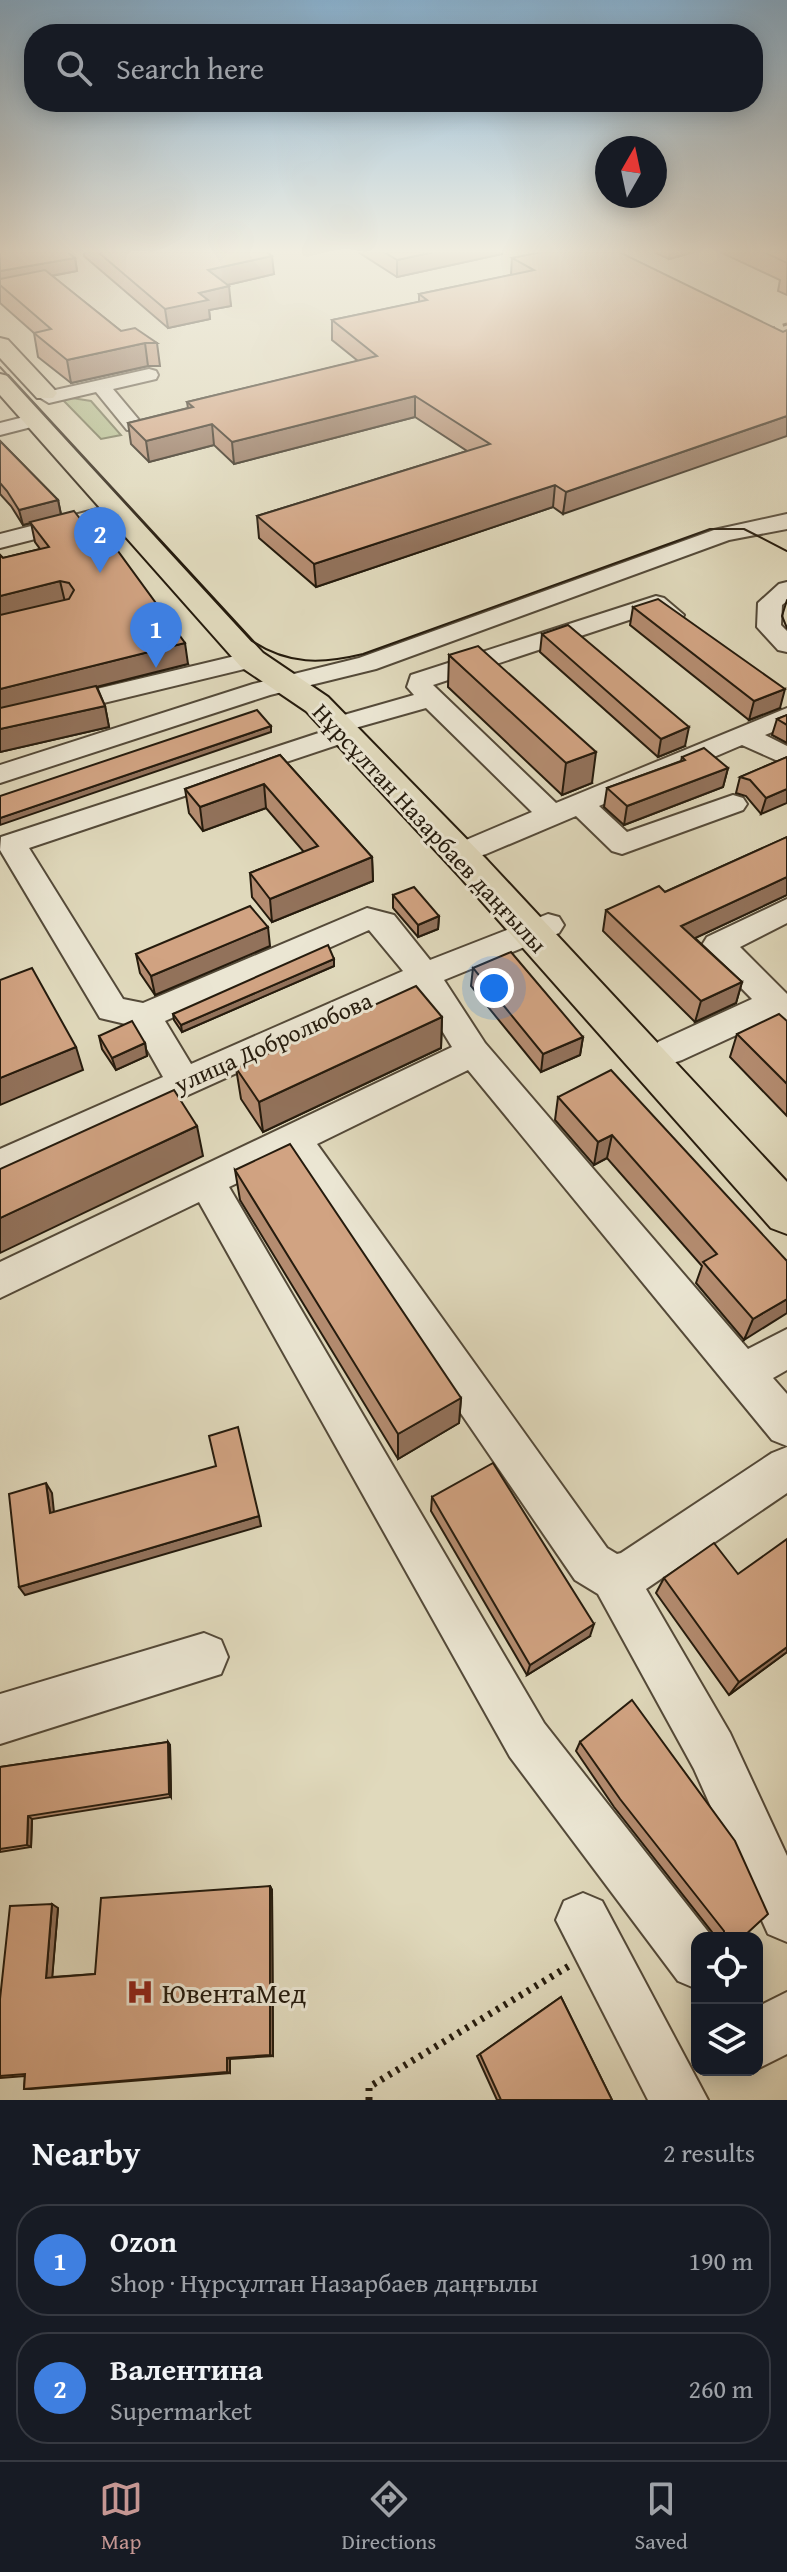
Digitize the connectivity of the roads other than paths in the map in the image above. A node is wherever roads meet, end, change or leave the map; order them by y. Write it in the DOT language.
graph roads {
  1 [pos="3,350"];
  2 [pos="149,375"];
  3 [pos="0,381"];
  4 [pos="101,386"];
  5 [pos="42,409"];
  6 [pos="134,426"];
  7 [pos="0,429"];
  8 [pos="117,511"];
  9 [pos="780,531"];
  10 [pos="0,541"];
  11 [pos="787,589"];
  12 [pos="691,629"];
  13 [pos="571,631"];
  14 [pos="787,645"];
  15 [pos="594,650"];
  16 [pos="252,660"];
  17 [pos="478,661"];
  18 [pos="300,679"];
  19 [pos="501,682"];
  20 [pos="432,698"];
  21 [pos="787,716"];
  22 [pos="0,720"];
  23 [pos="349,727"];
  24 [pos="686,729"];
  25 [pos="752,739"];
  26 [pos="710,749"];
  27 [pos="787,757"];
  28 [pos="594,766"];
  29 [pos="0,774"];
  30 [pos="617,787"];
  31 [pos="579,803"];
  32 [pos="733,804"];
  33 [pos="552,815"];
  34 [pos="476,847"];
  35 [pos="787,910"];
  36 [pos="539,929"];
  37 [pos="424,975"];
  38 [pos="781,1009"];
  39 [pos="145,1016"];
  40 [pos="670,1051"];
  41 [pos="473,1052"];
  42 [pos="184,1082"];
  43 [pos="293,1139"];
  44 [pos="0,1165"];
  45 [pos="787,1173"];
  46 [pos="206,1181"];
  47 [pos="787,1214"];
  48 [pos="0,1281"];
  49 [pos="787,1348"];
  50 [pos="743,1374"];
  51 [pos="787,1426"];
  52 [pos="787,1468"];
  53 [pos="614,1578"];
  54 [pos="204,1657"];
  55 [pos="0,1719"];
  56 [pos="787,1915"];
  57 [pos="591,1934"];
  58 [pos="691,1954"];
  59 [pos="787,2020"];
  60 [pos="763,2037"];
  61 [pos="679,2100"];
  1 -- 5 [label="main road, Нұрсұлтан Назарбаев даңғылы"];
  2 -- 4 [label="street"];
  3 -- 5 [label="main road, Нұрсұлтан Назарбаев даңғылы"];
  4 -- 5 [label="street"];
  4 -- 6 [label="street"];
  5 -- 7 [label="street"];
  5 -- 8 [label="main road, Нұрсұлтан Назарбаев даңғылы"];
  5 -- 18 [label="main road, Нұрсұлтан Назарбаев даңғылы"];
  8 -- 10 [label="street"];
  8 -- 16 [label="main road, Нұрсұлтан Назарбаев даңғылы"];
  9 -- 18 [label="street"];
  11 -- 14 [label="street"];
  12 -- 13 [label="street"];
  13 -- 15 [label="street"];
  13 -- 17 [label="street"];
  16 -- 18 [label="main road, Нұрсұлтан Назарбаев даңғылы"];
  16 -- 22 [label="street"];
  17 -- 19 [label="street"];
  17 -- 20 [label="street"];
  18 -- 23 [label="main road, Нұрсұлтан Назарбаев даңғылы"];
  18 -- 29 [label="street"];
  20 -- 23 [label="street"];
  20 -- 33 [label="street"];
  21 -- 26 [label="street"];
  23 -- 34 [label="main road, Нұрсұлтан Назарбаев даңғылы"];
  23 -- 36 [label="main road, Нұрсұлтан Назарбаев даңғылы"];
  23 -- 39 [label="street"];
  24 -- 26 [label="street"];
  25 -- 27 [label="street"];
  26 -- 30 [label="street"];
  28 -- 30 [label="street"];
  30 -- 31 [label="street"];
  31 -- 32 [label="street"];
  31 -- 33 [label="street"];
  33 -- 34 [label="street"];
  34 -- 36 [label="main road, Нұрсұлтан Назарбаев даңғылы"];
  35 -- 38 [label="street"];
  36 -- 37 [label="street, улица Добролюбова"];
  36 -- 40 [label="main road, Нұрсұлтан Назарбаев даңғылы"];
  36 -- 47 [label="main road, Нұрсұлтан Назарбаев даңғылы"];
  37 -- 39 [label="street"];
  37 -- 41 [label="street"];
  37 -- 42 [label="street, улица Добролюбова"];
  38 -- 40 [label="street"];
  39 -- 42 [label="street"];
  40 -- 45 [label="main road, Нұрсұлтан Назарбаев даңғылы"];
  41 -- 43 [label="street"];
  41 -- 50 [label="street"];
  42 -- 44 [label="street, улица Добролюбова"];
  43 -- 46 [label="street"];
  43 -- 53 [label="street"];
  46 -- 48 [label="street"];
  46 -- 58 [label="street"];
  49 -- 50 [label="street"];
  50 -- 51 [label="street"];
  52 -- 53 [label="street"];
  53 -- 56 [label="street"];
  54 -- 55 [label="street"];
  57 -- 61 [label="street"];
  59 -- 60 [label="street"];
}
